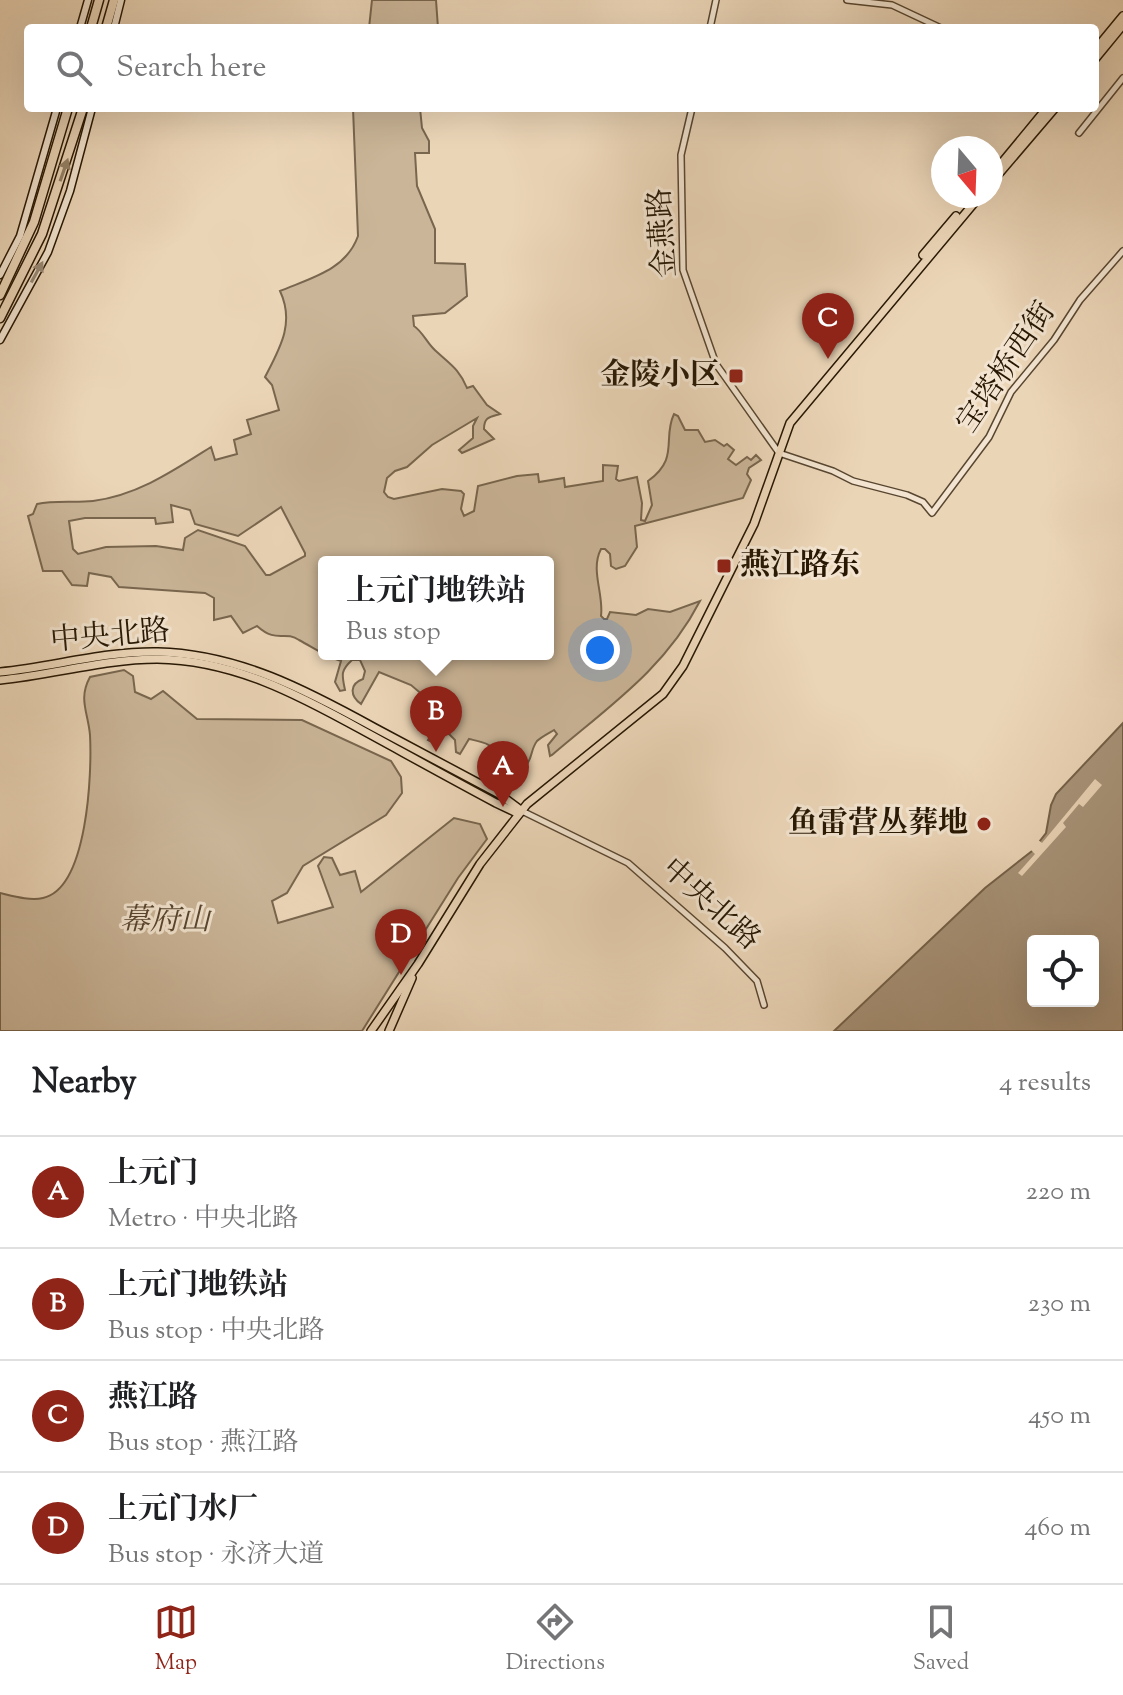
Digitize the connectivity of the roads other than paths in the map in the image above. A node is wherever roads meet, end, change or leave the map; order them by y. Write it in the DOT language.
graph roads {
  1 [pos="88,0"];
  2 [pos="99,0"];
  3 [pos="114,0"];
  4 [pos="121,0"];
  5 [pos="716,0"];
  6 [pos="847,0"];
  7 [pos="1123,16"];
  8 [pos="81,24"];
  9 [pos="92,24"];
  10 [pos="107,24"];
  11 [pos="115,24"];
  12 [pos="711,24"];
  13 [pos="932,24"];
  14 [pos="1122,28"];
  15 [pos="1099,45"];
  16 [pos="1099,54"];
  17 [pos="1123,78"];
  18 [pos="1099,108"];
  19 [pos="56,112"];
  20 [pos="67,112"];
  21 [pos="82,112"];
  22 [pos="91,112"];
  23 [pos="691,112"];
  24 [pos="1048,112"];
  25 [pos="1049,112"];
  26 [pos="1096,112"];
  27 [pos="1079,133"];
  28 [pos="1003,162"];
  29 [pos="1003,168"];
  30 [pos="963,208"];
  31 [pos="970,208"];
  32 [pos="1123,251"];
  33 [pos="0,275"];
  34 [pos="0,295"];
  35 [pos="0,318"];
  36 [pos="0,340"];
  37 [pos="778,451"];
  38 [pos="0,672"];
  39 [pos="0,680"];
  40 [pos="519,810"];
  41 [pos="418,964"];
  42 [pos="764,1005"];
  43 [pos="371,1031"];
  44 [pos="389,1031"];
  1 -- 8 [label="main road"];
  2 -- 9 [label="highway"];
  3 -- 10 [label="highway"];
  4 -- 11 [label="main road"];
  5 -- 12 [label="street"];
  6 -- 13 [label="street"];
  7 -- 15 [label="main road"];
  14 -- 16 [label="main road"];
  17 -- 18 [label="street"];
  19 -- 33 [label="main road"];
  20 -- 34 [label="highway"];
  35 -- 21 [label="highway, one-way"];
  36 -- 22 [label="main road, one-way"];
  23 -- 37 [label="street, 金燕路"];
  24 -- 28 [label="main road"];
  25 -- 29 [label="main road"];
  26 -- 27 [label="street"];
  30 -- 37 [label="main road"];
  31 -- 37 [label="main road"];
  32 -- 37 [label="street, 宝塔桥西街"];
  37 -- 40 [label="main road"];
  38 -- 40 [label="main road, 中央北路"];
  39 -- 40 [label="main road, 中央北路"];
  40 -- 41 [label="main road"];
  40 -- 42 [label="street, 中央北路"];
  41 -- 43 [label="main road"];
  41 -- 44 [label="main road"];
}
